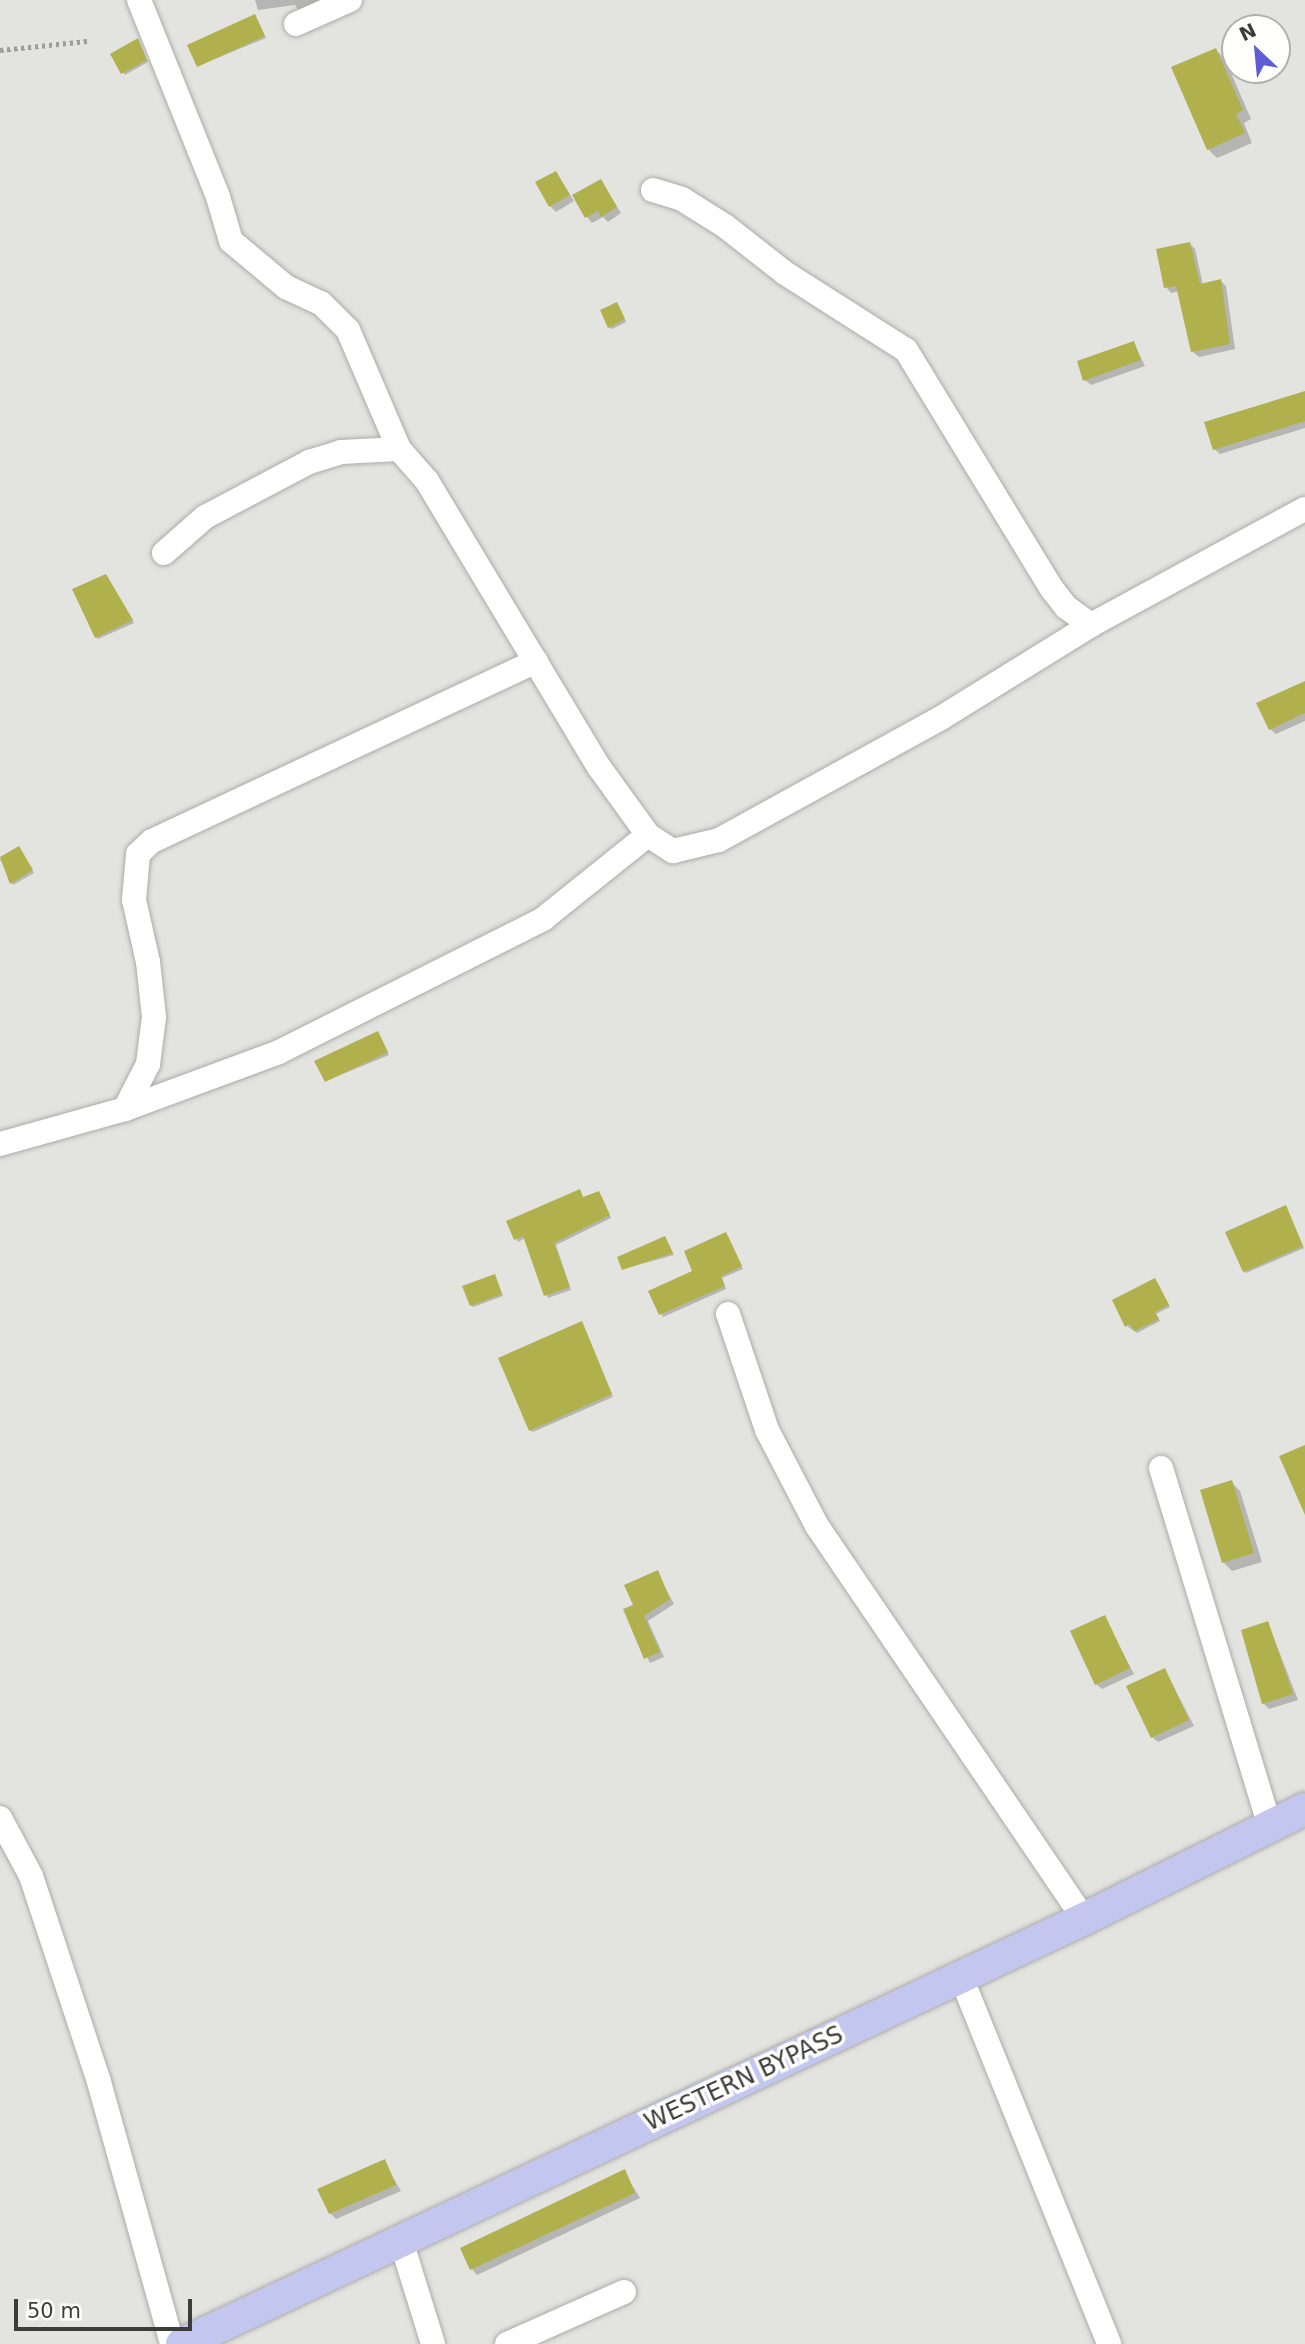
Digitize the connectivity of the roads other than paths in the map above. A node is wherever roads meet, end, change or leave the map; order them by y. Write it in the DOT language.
graph roads {
  1 [pos="139,0"];
  2 [pos="350,0"];
  3 [pos="296,24"];
  4 [pos="653,190"];
  5 [pos="399,449"];
  6 [pos="1305,509"];
  7 [pos="164,553"];
  8 [pos="1091,625"];
  9 [pos="536,661"];
  10 [pos="648,835"];
  11 [pos="125,1109"];
  12 [pos="0,1144"];
  13 [pos="728,1314"];
  14 [pos="1161,1468"];
  15 [pos="1305,1809"];
  16 [pos="0,1818"];
  17 [pos="1270,1827"];
  18 [pos="1084,1919"];
  19 [pos="961,1977"];
  20 [pos="401,2241"];
  21 [pos="624,2292"];
  22 [pos="172,2344"];
  23 [pos="182,2344"];
  24 [pos="433,2344"];
  25 [pos="507,2344"];
  26 [pos="1109,2344"];
  1 -- 5 [label="street"];
  2 -- 3 [label="street"];
  4 -- 8 [label="street"];
  5 -- 7 [label="street"];
  5 -- 9 [label="street"];
  6 -- 8 [label="street"];
  8 -- 10 [label="street"];
  9 -- 10 [label="street"];
  9 -- 11 [label="street"];
  10 -- 11 [label="street"];
  11 -- 12 [label="street"];
  13 -- 18 [label="street"];
  14 -- 17 [label="street"];
  15 -- 17 [label="main road, WESTERN BYPASS"];
  16 -- 22 [label="street"];
  17 -- 18 [label="main road, WESTERN BYPASS"];
  18 -- 19 [label="main road, WESTERN BYPASS"];
  19 -- 20 [label="main road, WESTERN BYPASS"];
  19 -- 26 [label="street"];
  20 -- 23 [label="main road, WESTERN BYPASS"];
  20 -- 24 [label="street"];
  21 -- 25 [label="street"];
}
